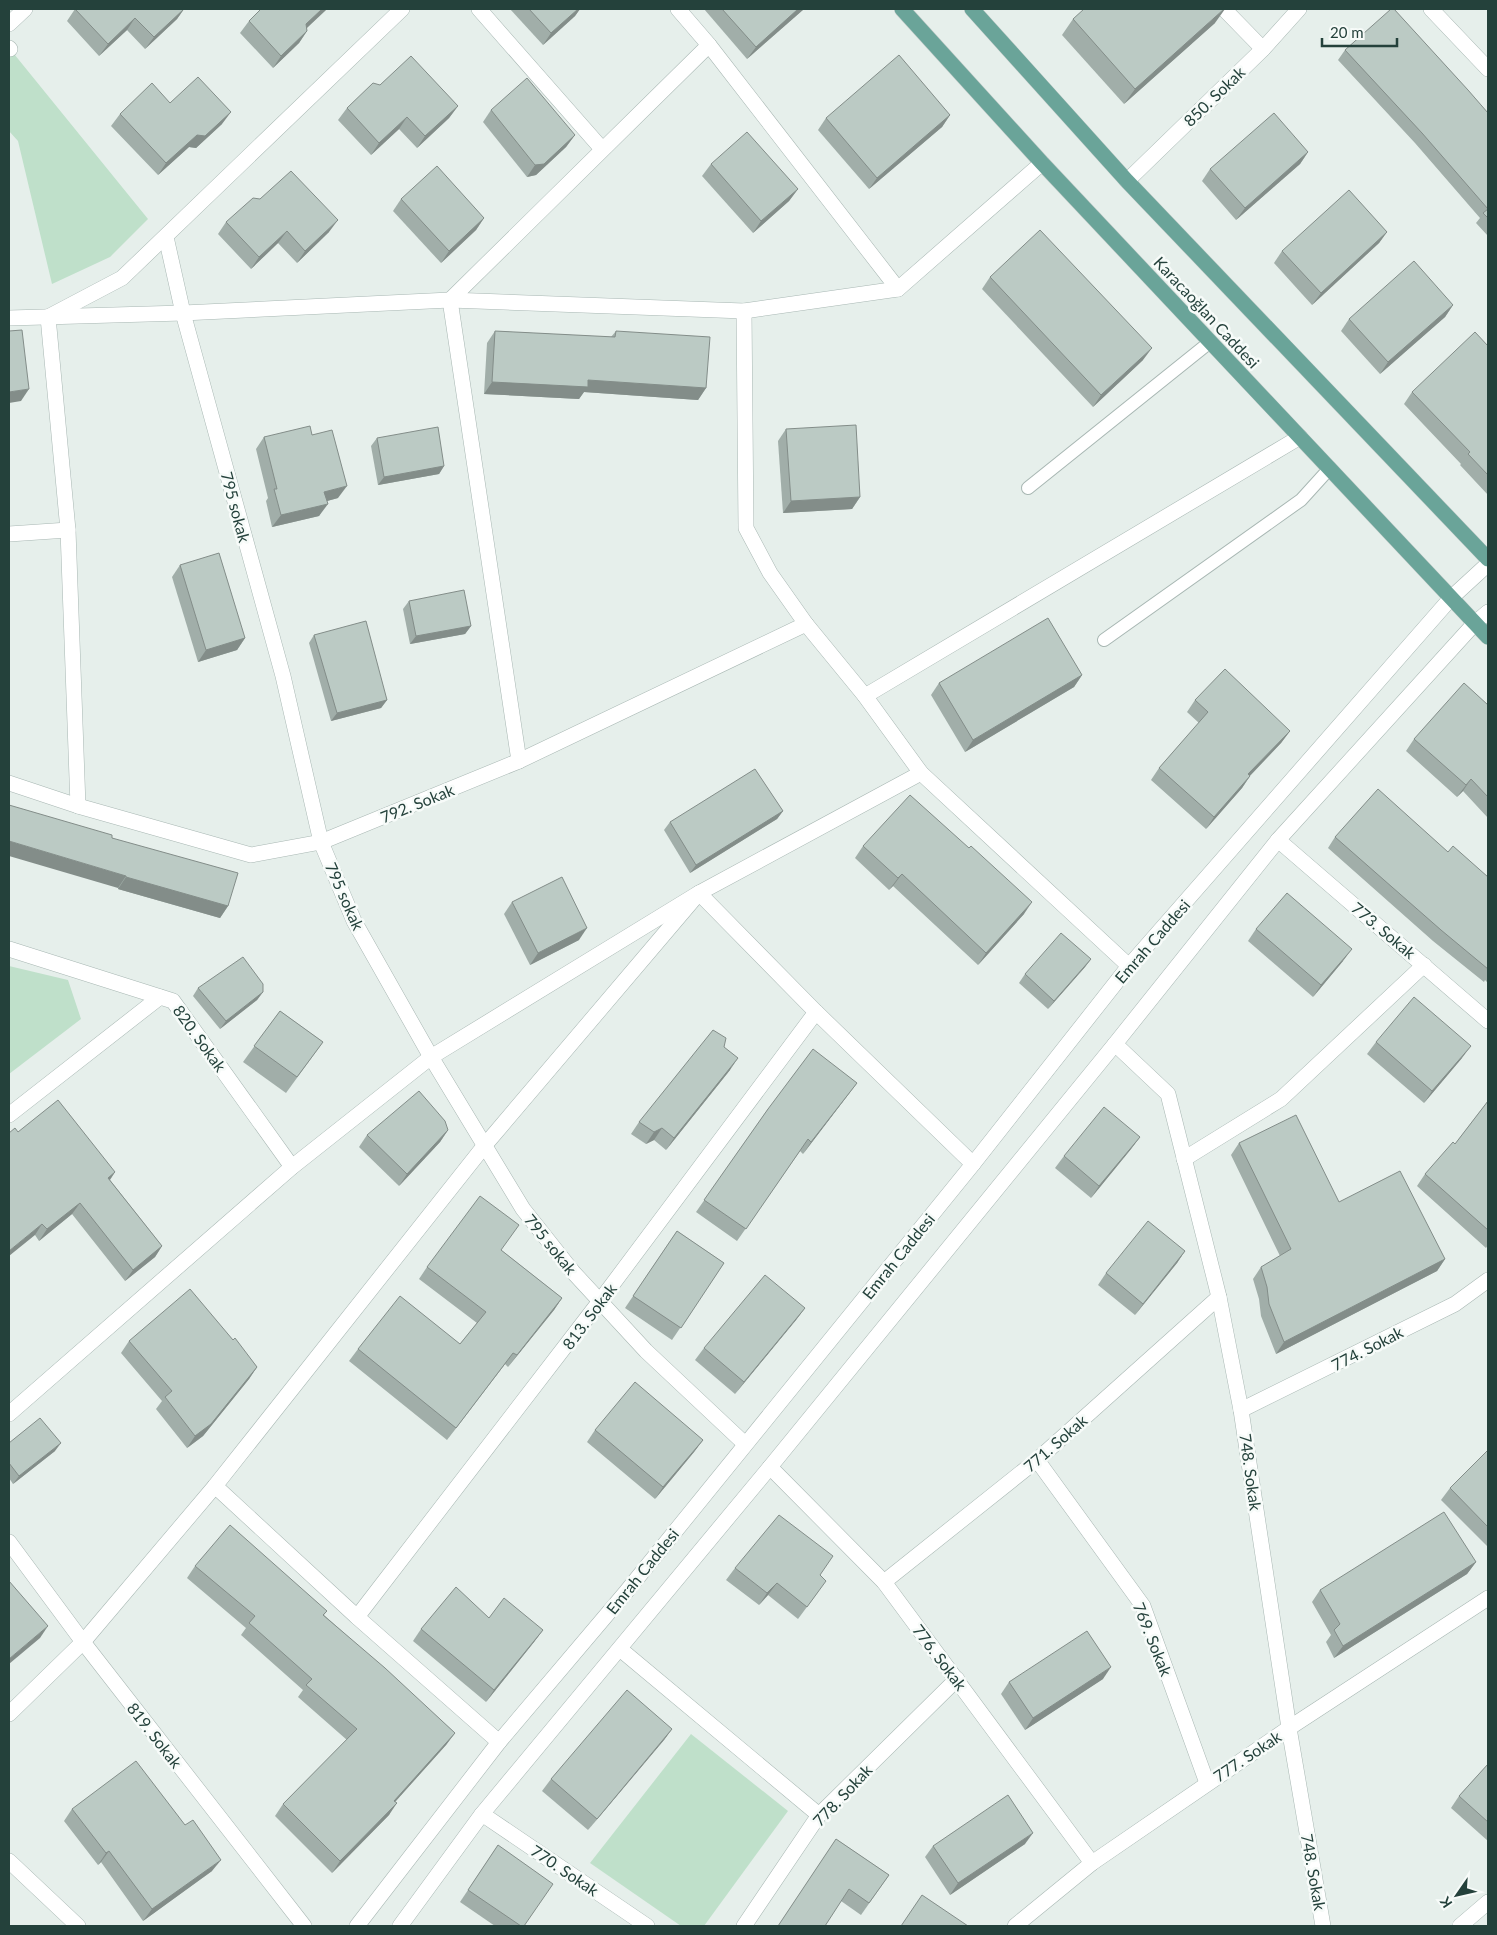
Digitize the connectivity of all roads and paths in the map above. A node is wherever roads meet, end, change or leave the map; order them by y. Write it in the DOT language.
graph roads {
  1 [pos="25,9"];
  2 [pos="402,9"];
  3 [pos="479,9"];
  4 [pos="678,9"];
  5 [pos="902,9"];
  6 [pos="972,9"];
  7 [pos="1224,9"];
  8 [pos="1299,9"];
  9 [pos="1431,9"];
  10 [pos="9,24"];
  11 [pos="709,45"];
  12 [pos="1263,49"];
  13 [pos="1488,69"];
  14 [pos="602,149"];
  15 [pos="1042,162"];
  16 [pos="1127,180"];
  17 [pos="166,237"];
  18 [pos="898,289"];
  19 [pos="450,300"];
  20 [pos="744,311"];
  21 [pos="183,313"];
  22 [pos="48,317"];
  23 [pos="9,318"];
  24 [pos="1210,342"];
  25 [pos="1300,437"];
  26 [pos="1330,468"];
  27 [pos="1028,488"];
  28 [pos="68,530"];
  29 [pos="9,534"];
  30 [pos="1488,559"];
  31 [pos="1488,564"];
  32 [pos="1451,598"];
  33 [pos="1488,612"];
  34 [pos="1475,623"];
  35 [pos="806,624"];
  36 [pos="1488,637"];
  37 [pos="1104,640"];
  38 [pos="865,696"];
  39 [pos="519,761"];
  40 [pos="921,773"];
  41 [pos="9,783"];
  42 [pos="78,806"];
  43 [pos="1278,840"];
  44 [pos="321,842"];
  45 [pos="699,893"];
  46 [pos="9,949"];
  47 [pos="1424,964"];
  48 [pos="1129,966"];
  49 [pos="160,997"];
  50 [pos="816,1012"];
  51 [pos="1488,1021"];
  52 [pos="1115,1044"];
  53 [pos="431,1057"];
  54 [pos="9,1115"];
  55 [pos="485,1145"];
  56 [pos="1184,1160"];
  57 [pos="973,1164"];
  58 [pos="292,1166"];
  59 [pos="1488,1280"];
  60 [pos="1219,1297"];
  61 [pos="600,1301"];
  62 [pos="1241,1410"];
  63 [pos="9,1414"];
  64 [pos="745,1444"];
  65 [pos="1037,1460"];
  66 [pos="770,1467"];
  67 [pos="215,1486"];
  68 [pos="9,1542"];
  69 [pos="884,1582"];
  70 [pos="1488,1598"];
  71 [pos="357,1617"];
  72 [pos="83,1642"];
  73 [pos="620,1649"];
  74 [pos="957,1679"];
  75 [pos="9,1714"];
  76 [pos="1289,1728"];
  77 [pos="499,1742"];
  78 [pos="1207,1783"];
  79 [pos="482,1814"];
  80 [pos="819,1815"];
  81 [pos="9,1861"];
  82 [pos="1092,1863"];
  83 [pos="1488,1902"];
  84 [pos="78,1926"];
  85 [pos="304,1926"];
  86 [pos="357,1926"];
  87 [pos="400,1926"];
  88 [pos="647,1926"];
  89 [pos="744,1926"];
  90 [pos="1015,1926"];
  91 [pos="1323,1926"];
  92 [pos="1460,1926"];
  1 -- 10 [label="street"];
  2 -- 17 [label="street"];
  3 -- 14 [label="street"];
  4 -- 11 [label="street"];
  5 -- 15 [label="main road, Karacaoğlan Caddesi"];
  6 -- 16 [label="main road, Karacaoğlan Caddesi"];
  7 -- 12 [label="street"];
  8 -- 12 [label="street, 850. Sokak"];
  9 -- 13 [label="street"];
  11 -- 14 [label="street"];
  11 -- 18 [label="street"];
  12 -- 16 [label="street, 850. Sokak"];
  14 -- 19 [label="street"];
  15 -- 18 [label="street"];
  15 -- 24 [label="main road, Karacaoğlan Caddesi"];
  16 -- 30 [label="main road, Karacaoğlan Caddesi"];
  17 -- 21 [label="street, 795 sokak"];
  17 -- 22 [label="street"];
  18 -- 20 [label="street"];
  19 -- 20 [label="street"];
  19 -- 21 [label="street"];
  19 -- 39 [label="street"];
  20 -- 35 [label="street"];
  21 -- 22 [label="street"];
  21 -- 44 [label="street, 795 sokak"];
  22 -- 23 [label="street"];
  22 -- 28 [label="street"];
  24 -- 25 [label="main road, Karacaoğlan Caddesi"];
  24 -- 27 [label="lane"];
  25 -- 26 [label="main road, Karacaoğlan Caddesi"];
  25 -- 38 [label="street"];
  26 -- 32 [label="main road, Karacaoğlan Caddesi"];
  26 -- 37 [label="lane"];
  28 -- 29 [label="street"];
  28 -- 42 [label="street"];
  31 -- 32 [label="street, Emrah Caddesi"];
  32 -- 34 [label="main road, Karacaoğlan Caddesi"];
  32 -- 48 [label="street, Emrah Caddesi"];
  33 -- 34 [label="street, Emrah Caddesi"];
  34 -- 36 [label="main road, Karacaoğlan Caddesi"];
  34 -- 43 [label="street, Emrah Caddesi"];
  35 -- 38 [label="street"];
  35 -- 39 [label="street, 792. Sokak"];
  38 -- 40 [label="street"];
  39 -- 44 [label="street, 792. Sokak"];
  40 -- 45 [label="street"];
  40 -- 48 [label="street"];
  41 -- 42 [label="street, 792. Sokak"];
  42 -- 44 [label="street, 792. Sokak"];
  43 -- 47 [label="street, 773. Sokak"];
  43 -- 52 [label="street, Emrah Caddesi"];
  44 -- 53 [label="street, 795 sokak"];
  45 -- 50 [label="street"];
  45 -- 53 [label="street"];
  45 -- 55 [label="street"];
  46 -- 49 [label="street, 820. Sokak"];
  47 -- 51 [label="street, 773. Sokak"];
  47 -- 56 [label="street"];
  48 -- 57 [label="street, Emrah Caddesi"];
  49 -- 54 [label="street"];
  49 -- 58 [label="street, 820. Sokak"];
  50 -- 57 [label="street"];
  50 -- 61 [label="street, 813. Sokak"];
  52 -- 56 [label="street, 748. Sokak"];
  52 -- 66 [label="street, Emrah Caddesi"];
  53 -- 55 [label="street, 795 sokak"];
  53 -- 58 [label="street"];
  55 -- 61 [label="street, 795 sokak"];
  55 -- 67 [label="street"];
  56 -- 60 [label="street, 748. Sokak"];
  57 -- 64 [label="street, Emrah Caddesi"];
  58 -- 63 [label="street"];
  59 -- 62 [label="street, 774. Sokak"];
  60 -- 62 [label="street, 748. Sokak"];
  60 -- 65 [label="street, 771. Sokak"];
  61 -- 64 [label="street, 795 sokak"];
  61 -- 71 [label="street, 813. Sokak"];
  62 -- 76 [label="street, 748. Sokak"];
  64 -- 77 [label="street, Emrah Caddesi"];
  65 -- 69 [label="street, 771. Sokak"];
  65 -- 78 [label="street, 769. Sokak"];
  66 -- 69 [label="street, 776. Sokak"];
  66 -- 73 [label="street, Emrah Caddesi"];
  67 -- 71 [label="street"];
  67 -- 72 [label="street"];
  68 -- 72 [label="street, 819. Sokak"];
  69 -- 74 [label="street, 776. Sokak"];
  70 -- 76 [label="street, 777. Sokak"];
  71 -- 77 [label="street"];
  72 -- 75 [label="street"];
  72 -- 85 [label="street, 819. Sokak"];
  73 -- 79 [label="street, Emrah Caddesi"];
  73 -- 80 [label="street"];
  74 -- 80 [label="street, 778. Sokak"];
  74 -- 82 [label="street, 776. Sokak"];
  76 -- 78 [label="street, 777. Sokak"];
  76 -- 91 [label="street, 748. Sokak"];
  77 -- 86 [label="street, Emrah Caddesi"];
  78 -- 82 [label="street, 777. Sokak"];
  79 -- 87 [label="street, Emrah Caddesi"];
  79 -- 88 [label="street, 770. Sokak"];
  80 -- 89 [label="street, 778. Sokak"];
  81 -- 84 [label="street"];
  82 -- 90 [label="street, 777. Sokak"];
  83 -- 92 [label="street"];
}
